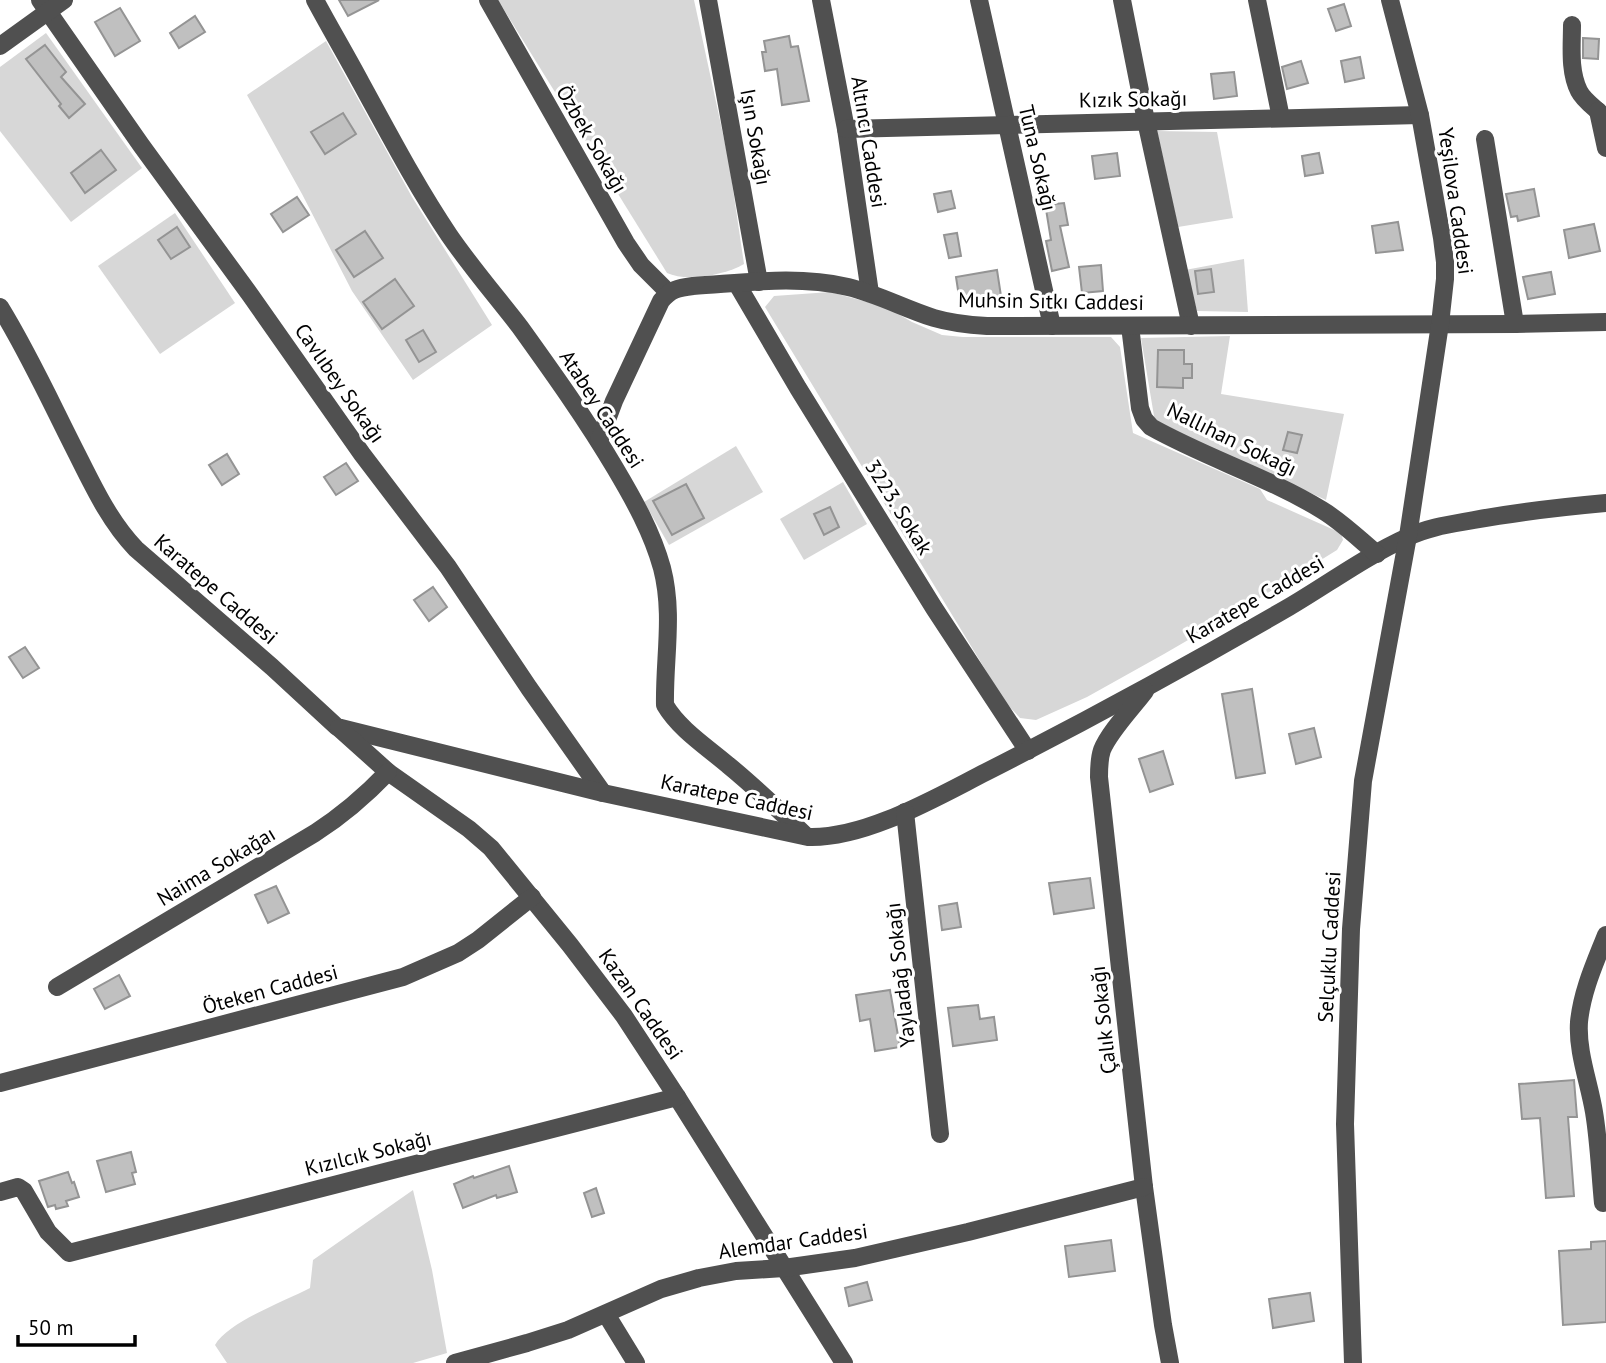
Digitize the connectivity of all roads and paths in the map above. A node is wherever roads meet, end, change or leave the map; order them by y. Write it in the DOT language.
graph roads {
  1 [pos="64,0"];
  2 [pos="315,0"];
  3 [pos="488,0"];
  4 [pos="708,0"];
  5 [pos="821,0"];
  6 [pos="979,0"];
  7 [pos="1122,0"];
  8 [pos="1256,0"];
  9 [pos="1390,0"];
  10 [pos="44,6"];
  11 [pos="1572,25"];
  12 [pos="0,46"];
  13 [pos="1602,111"];
  14 [pos="1420,115"];
  15 [pos="1281,118"];
  16 [pos="1146,121"];
  17 [pos="1007,125"];
  18 [pos="846,129"];
  19 [pos="1485,139"];
  20 [pos="1606,148"];
  21 [pos="759,282"];
  22 [pos="737,284"];
  23 [pos="667,292"];
  24 [pos="870,293"];
  25 [pos="0,307"];
  26 [pos="1606,322"];
  27 [pos="1440,324"];
  28 [pos="1515,324"];
  29 [pos="1052,326"];
  30 [pos="1130,326"];
  31 [pos="1191,326"];
  32 [pos="599,441"];
  33 [pos="1606,503"];
  34 [pos="1408,536"];
  35 [pos="1377,554"];
  36 [pos="1149,686"];
  37 [pos="337,727"];
  38 [pos="1028,751"];
  39 [pos="388,772"];
  40 [pos="603,793"];
  41 [pos="905,812"];
  42 [pos="808,837"];
  43 [pos="531,897"];
  44 [pos="1601,934"];
  45 [pos="57,987"];
  46 [pos="0,1083"];
  47 [pos="677,1097"];
  48 [pos="940,1134"];
  49 [pos="1144,1187"];
  50 [pos="0,1192"];
  51 [pos="1603,1203"];
  52 [pos="784,1268"];
  53 [pos="606,1314"];
  54 [pos="455,1363"];
  55 [pos="636,1363"];
  56 [pos="844,1363"];
  57 [pos="1170,1363"];
  58 [pos="1353,1363"];
  1 -- 10 [label="street"];
  2 -- 32 [label="street, Atabey Caddesi"];
  3 -- 23 [label="street, Özbek Sokağı"];
  4 -- 21 [label="street, Işın Sokağı"];
  5 -- 18 [label="street, Altıncı Caddesi"];
  6 -- 17 [label="street, Tuna Sokağı"];
  7 -- 16 [label="street"];
  8 -- 15 [label="street"];
  9 -- 14 [label="street, Yeşilova Caddesi"];
  10 -- 12 [label="street"];
  10 -- 40 [label="street, Cavlıbey Sokağı"];
  11 -- 13 [label="street"];
  13 -- 20 [label="street"];
  14 -- 15 [label="street, Kızık Sokağı"];
  14 -- 27 [label="street, Yeşilova Caddesi"];
  15 -- 16 [label="street, Kızık Sokağı"];
  16 -- 17 [label="street, Kızık Sokağı"];
  16 -- 31 [label="street"];
  17 -- 18 [label="street, Kızık Sokağı"];
  17 -- 29 [label="street, Tuna Sokağı"];
  18 -- 24 [label="street, Altıncı Caddesi"];
  19 -- 28 [label="street"];
  21 -- 22 [label="street, Muhsin Sıtkı Caddesi"];
  21 -- 24 [label="street, Muhsin Sıtkı Caddesi"];
  22 -- 23 [label="street, Muhsin Sıtkı Caddesi"];
  22 -- 38 [label="street, 3223. Sokak"];
  23 -- 32 [label="street"];
  24 -- 29 [label="street, Muhsin Sıtkı Caddesi"];
  25 -- 37 [label="street, Karatepe Caddesi"];
  26 -- 28 [label="street, Muhsin Sıtkı Caddesi"];
  27 -- 28 [label="street, Muhsin Sıtkı Caddesi"];
  27 -- 31 [label="street, Muhsin Sıtkı Caddesi"];
  27 -- 34 [label="street, Yeşilova Caddesi"];
  29 -- 30 [label="street, Muhsin Sıtkı Caddesi"];
  30 -- 31 [label="street, Muhsin Sıtkı Caddesi"];
  30 -- 35 [label="street, Nallıhan Sokağı"];
  32 -- 42 [label="street, Atabey Caddesi"];
  33 -- 34 [label="street, Karatepe Caddesi"];
  34 -- 35 [label="street, Karatepe Caddesi"];
  34 -- 58 [label="street, Selçuklu Caddesi"];
  35 -- 36 [label="street, Karatepe Caddesi"];
  36 -- 38 [label="street, Karatepe Caddesi"];
  36 -- 49 [label="street, Çalık Sokağı"];
  37 -- 39 [label="street, Kazan Caddesi"];
  37 -- 40 [label="street, Karatepe Caddesi"];
  38 -- 41 [label="street, Karatepe Caddesi"];
  39 -- 43 [label="street, Kazan Caddesi"];
  39 -- 45 [label="street, Naima Sokağaı"];
  40 -- 42 [label="street, Karatepe Caddesi"];
  41 -- 42 [label="street, Karatepe Caddesi"];
  41 -- 48 [label="street, Yayladağ Sokağı"];
  43 -- 46 [label="street, Öteken Caddesi"];
  43 -- 47 [label="street, Kazan Caddesi"];
  44 -- 51 [label="street"];
  47 -- 50 [label="street, Kızılcık Sokağı"];
  47 -- 52 [label="street, Kazan Caddesi"];
  49 -- 52 [label="street, Alemdar Caddesi"];
  49 -- 57 [label="street, Çalık Sokağı"];
  52 -- 53 [label="street, Alemdar Caddesi"];
  52 -- 56 [label="street, Kazan Caddesi"];
  53 -- 54 [label="street, Alemdar Caddesi"];
  53 -- 55 [label="street"];
}
